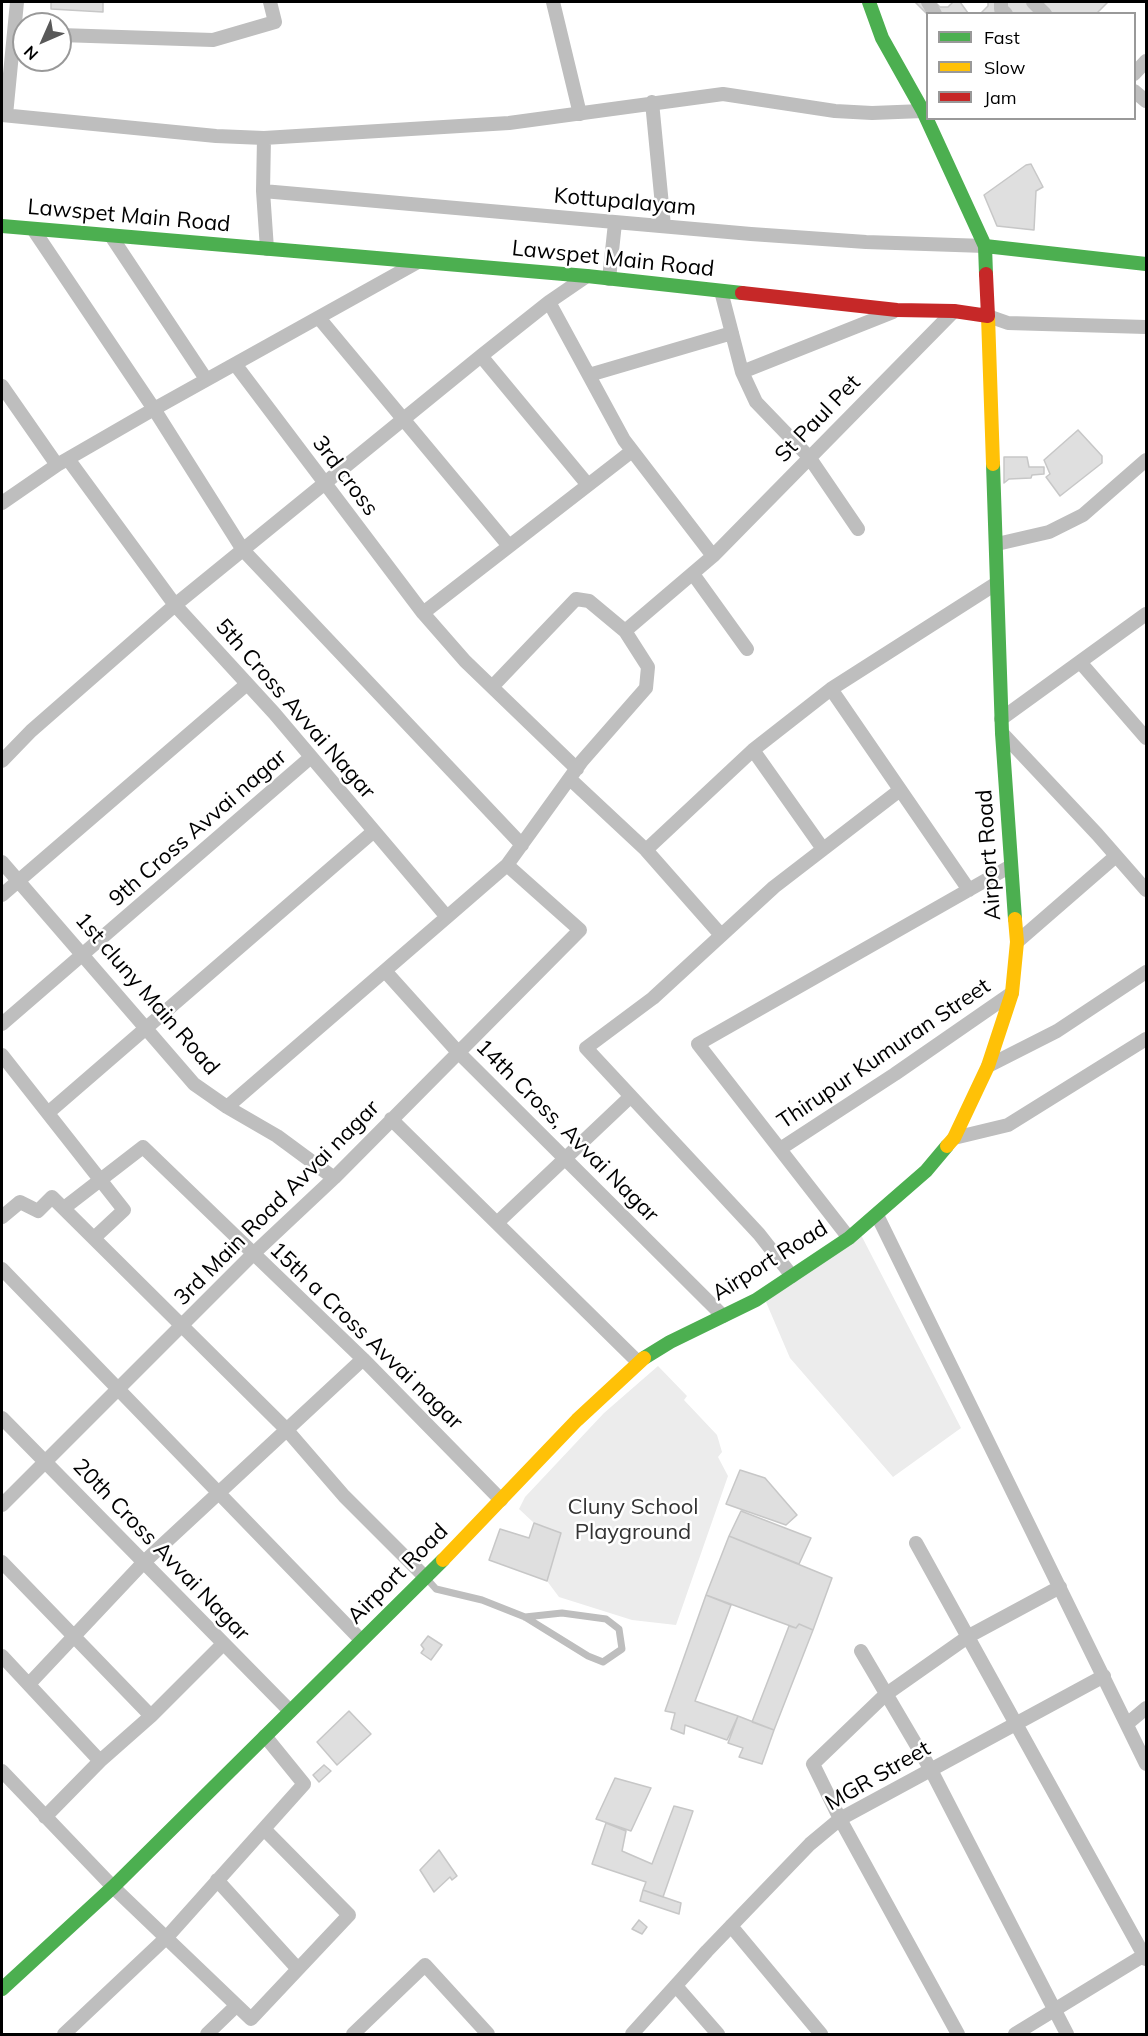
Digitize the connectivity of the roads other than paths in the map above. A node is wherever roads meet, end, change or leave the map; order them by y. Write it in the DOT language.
graph roads {
  1 [pos="270,2"];
  2 [pos="553,2"];
  3 [pos="869,2"];
  4 [pos="72,35"];
  5 [pos="12,72"];
  6 [pos="652,102"];
  7 [pos="923,111"];
  8 [pos="580,114"];
  9 [pos="4,115"];
  10 [pos="926,118"];
  11 [pos="927,120"];
  12 [pos="264,138"];
  13 [pos="263,191"];
  14 [pos="615,223"];
  15 [pos="2,226"];
  16 [pos="664,226"];
  17 [pos="33,229"];
  18 [pos="111,236"];
  19 [pos="985,246"];
  20 [pos="267,249"];
  21 [pos="418,262"];
  22 [pos="1146,264"];
  23 [pos="587,276"];
  24 [pos="609,279"];
  25 [pos="721,291"];
  26 [pos="549,302"];
  27 [pos="897,310"];
  28 [pos="954,311"];
  29 [pos="987,316"];
  30 [pos="319,318"];
  31 [pos="1146,327"];
  32 [pos="732,333"];
  33 [pos="481,356"];
  34 [pos="235,364"];
  35 [pos="742,372"];
  36 [pos="589,375"];
  37 [pos="207,380"];
  38 [pos="2,386"];
  39 [pos="154,409"];
  40 [pos="403,419"];
  41 [pos="632,451"];
  42 [pos="809,457"];
  43 [pos="1146,461"];
  44 [pos="62,462"];
  45 [pos="324,483"];
  46 [pos="588,485"];
  47 [pos="2,503"];
  48 [pos="858,529"];
  49 [pos="997,544"];
  50 [pos="509,546"];
  51 [pos="243,550"];
  52 [pos="713,556"];
  53 [pos="693,574"];
  54 [pos="997,583"];
  55 [pos="175,605"];
  56 [pos="423,613"];
  57 [pos="1146,614"];
  58 [pos="625,631"];
  59 [pos="747,649"];
  60 [pos="1080,662"];
  61 [pos="247,684"];
  62 [pos="492,687"];
  63 [pos="831,689"];
  64 [pos="1001,726"];
  65 [pos="1146,738"];
  66 [pos="753,750"];
  67 [pos="311,757"];
  68 [pos="2,761"];
  69 [pos="573,774"];
  70 [pos="900,789"];
  71 [pos="374,831"];
  72 [pos="522,845"];
  73 [pos="823,849"];
  74 [pos="646,850"];
  75 [pos="1116,856"];
  76 [pos="2,862"];
  77 [pos="507,865"];
  78 [pos="1009,867"];
  79 [pos="19,881"];
  80 [pos="969,890"];
  81 [pos="1146,890"];
  82 [pos="2,895"];
  83 [pos="447,917"];
  84 [pos="721,935"];
  85 [pos="1017,942"];
  86 [pos="84,955"];
  87 [pos="385,971"];
  88 [pos="1146,972"];
  89 [pos="1012,993"];
  90 [pos="2,1024"];
  91 [pos="148,1028"];
  92 [pos="1146,1039"];
  93 [pos="457,1051"];
  94 [pos="2,1055"];
  95 [pos="988,1066"];
  96 [pos="629,1098"];
  97 [pos="227,1107"];
  98 [pos="50,1112"];
  99 [pos="391,1119"];
  100 [pos="954,1138"];
  101 [pos="780,1149"];
  102 [pos="567,1159"];
  103 [pos="100,1178"];
  104 [pos="334,1178"];
  105 [pos="64,1208"];
  106 [pos="878,1215"];
  107 [pos="2,1216"];
  108 [pos="498,1222"];
  109 [pos="94,1238"];
  110 [pos="849,1238"];
  111 [pos="252,1255"];
  112 [pos="2,1269"];
  113 [pos="792,1276"];
  114 [pos="723,1316"];
  115 [pos="184,1325"];
  116 [pos="363,1359"];
  117 [pos="638,1362"];
  118 [pos="118,1391"];
  119 [pos="2,1418"];
  120 [pos="286,1429"];
  121 [pos="47,1463"];
  122 [pos="219,1492"];
  123 [pos="501,1500"];
  124 [pos="2,1505"];
  125 [pos="916,1542"];
  126 [pos="2,1562"];
  127 [pos="143,1563"];
  128 [pos="426,1578"];
  129 [pos="1060,1587"];
  130 [pos="525,1617"];
  131 [pos="73,1636"];
  132 [pos="969,1636"];
  133 [pos="361,1640"];
  134 [pos="223,1644"];
  135 [pos="861,1651"];
  136 [pos="2,1656"];
  137 [pos="1104,1676"];
  138 [pos="28,1684"];
  139 [pos="885,1695"];
  140 [pos="1146,1708"];
  141 [pos="290,1711"];
  142 [pos="151,1716"];
  143 [pos="1018,1723"];
  144 [pos="1127,1724"];
  145 [pos="265,1736"];
  146 [pos="100,1761"];
  147 [pos="1146,1764"];
  148 [pos="931,1770"];
  149 [pos="2,1771"];
  150 [pos="45,1817"];
  151 [pos="840,1819"];
  152 [pos="265,1830"];
  153 [pos="217,1880"];
  154 [pos="113,1887"];
  155 [pos="731,1926"];
  156 [pos="167,1937"];
  157 [pos="1146,1956"];
  158 [pos="297,1968"];
  159 [pos="676,1986"];
  160 [pos="2,1989"];
  161 [pos="236,2006"];
  162 [pos="1053,2009"];
  163 [pos="64,2034"];
  164 [pos="207,2034"];
  165 [pos="353,2034"];
  166 [pos="488,2034"];
  167 [pos="632,2034"];
  168 [pos="718,2034"];
  169 [pos="821,2034"];
  170 [pos="958,2034"];
  171 [pos="1015,2034"];
  172 [pos="1067,2034"];
  1 -- 4 [label="street"];
  2 -- 8 [label="street"];
  3 -- 7 [label="street"];
  5 -- 9 [label="street"];
  6 -- 7 [label="street"];
  6 -- 8 [label="street"];
  6 -- 16 [label="street"];
  7 -- 10 [label="street"];
  8 -- 12 [label="street"];
  9 -- 12 [label="street"];
  11 -- 19 [label="street"];
  12 -- 13 [label="street"];
  13 -- 14 [label="street, Kottupalayam"];
  13 -- 20 [label="street"];
  14 -- 16 [label="street, Kottupalayam"];
  14 -- 24 [label="street"];
  15 -- 17 [label="street, Lawspet Main Road"];
  16 -- 19 [label="street, Kottupalayam"];
  17 -- 18 [label="street, Lawspet Main Road"];
  17 -- 39 [label="street"];
  18 -- 20 [label="street, Lawspet Main Road"];
  18 -- 37 [label="street"];
  19 -- 22 [label="street"];
  19 -- 29 [label="street"];
  20 -- 21 [label="street, Lawspet Main Road"];
  21 -- 23 [label="street, Lawspet Main Road"];
  21 -- 30 [label="street"];
  23 -- 24 [label="street, Lawspet Main Road"];
  23 -- 26 [label="street"];
  24 -- 25 [label="street, Lawspet Main Road"];
  25 -- 27 [label="street, Lawspet Main Road"];
  25 -- 32 [label="street"];
  26 -- 33 [label="street"];
  26 -- 36 [label="street"];
  27 -- 28 [label="street, Lawspet Main Road"];
  27 -- 35 [label="street"];
  28 -- 29 [label="street, Lawspet Main Road"];
  28 -- 42 [label="street, St Paul Pet"];
  29 -- 31 [label="street"];
  29 -- 49 [label="street, Airport Road"];
  30 -- 34 [label="street"];
  30 -- 40 [label="street"];
  32 -- 35 [label="street"];
  32 -- 36 [label="street"];
  33 -- 40 [label="street"];
  33 -- 46 [label="street"];
  34 -- 37 [label="street"];
  34 -- 45 [label="street, 3rd cross"];
  35 -- 42 [label="street"];
  36 -- 41 [label="street"];
  37 -- 39 [label="street"];
  38 -- 44 [label="street, 5th Cross Avvai Nagar"];
  39 -- 44 [label="street"];
  39 -- 51 [label="street"];
  40 -- 45 [label="street"];
  40 -- 50 [label="street"];
  41 -- 46 [label="street"];
  41 -- 52 [label="street"];
  42 -- 48 [label="street"];
  42 -- 52 [label="street, St Paul Pet"];
  43 -- 49 [label="street"];
  44 -- 47 [label="street"];
  44 -- 55 [label="street, 5th Cross Avvai Nagar"];
  45 -- 51 [label="street"];
  45 -- 56 [label="street, 3rd cross"];
  46 -- 50 [label="street"];
  49 -- 54 [label="street, Airport Road"];
  50 -- 56 [label="street"];
  51 -- 55 [label="street"];
  51 -- 72 [label="street"];
  52 -- 53 [label="street, St Paul Pet"];
  53 -- 58 [label="street, St Paul Pet"];
  53 -- 59 [label="street"];
  54 -- 63 [label="street"];
  54 -- 64 [label="street, Airport Road"];
  55 -- 61 [label="street, 5th Cross Avvai Nagar"];
  55 -- 68 [label="street"];
  56 -- 62 [label="street, 3rd cross"];
  57 -- 60 [label="street"];
  58 -- 62 [label="street"];
  58 -- 69 [label="street"];
  60 -- 64 [label="street"];
  60 -- 65 [label="street"];
  61 -- 67 [label="street, 5th Cross Avvai Nagar"];
  61 -- 79 [label="street"];
  62 -- 69 [label="street, 3rd cross"];
  63 -- 66 [label="street"];
  63 -- 70 [label="street"];
  64 -- 75 [label="street"];
  64 -- 78 [label="street, Airport Road"];
  66 -- 73 [label="street"];
  66 -- 74 [label="street"];
  67 -- 71 [label="street, 5th Cross Avvai Nagar"];
  67 -- 86 [label="street, 9th Cross Avvai nagar"];
  69 -- 72 [label="street"];
  69 -- 74 [label="street, 3rd cross"];
  70 -- 73 [label="street"];
  70 -- 80 [label="street"];
  71 -- 83 [label="street, 5th Cross Avvai Nagar"];
  71 -- 91 [label="street"];
  72 -- 77 [label="street"];
  73 -- 84 [label="street"];
  74 -- 84 [label="street, 3rd cross"];
  75 -- 81 [label="street"];
  75 -- 85 [label="street"];
  76 -- 79 [label="street, 1st cluny Main Road"];
  77 -- 83 [label="street"];
  77 -- 93 [label="street, 3rd Main Road Avvai nagar"];
  78 -- 80 [label="street"];
  78 -- 85 [label="street, Airport Road"];
  79 -- 82 [label="street"];
  79 -- 86 [label="street, 1st cluny Main Road"];
  80 -- 101 [label="street"];
  83 -- 87 [label="street"];
  84 -- 96 [label="street"];
  85 -- 89 [label="street, Airport Road"];
  86 -- 90 [label="street, 9th Cross Avvai nagar"];
  86 -- 91 [label="street, 1st cluny Main Road"];
  87 -- 93 [label="street, 14th Cross, Avvai Nagar"];
  87 -- 97 [label="street"];
  88 -- 95 [label="street"];
  89 -- 95 [label="street, Airport Road"];
  89 -- 101 [label="street, Thirupur Kumuran Street"];
  91 -- 97 [label="street, 1st cluny Main Road"];
  91 -- 98 [label="street"];
  92 -- 100 [label="street"];
  93 -- 99 [label="street, 3rd Main Road Avvai nagar"];
  93 -- 102 [label="street, 14th Cross, Avvai Nagar"];
  94 -- 98 [label="street"];
  95 -- 100 [label="street, Airport Road"];
  96 -- 102 [label="street"];
  96 -- 113 [label="street"];
  97 -- 104 [label="street, 1st cluny Main Road"];
  98 -- 103 [label="street"];
  99 -- 104 [label="street, 3rd Main Road Avvai nagar"];
  99 -- 108 [label="street"];
  100 -- 106 [label="street, Airport Road"];
  101 -- 110 [label="street"];
  102 -- 108 [label="street"];
  102 -- 114 [label="street, 14th Cross, Avvai Nagar"];
  103 -- 105 [label="street, 15th a Cross Avvai nagar"];
  103 -- 109 [label="street"];
  103 -- 111 [label="street, 15th a Cross Avvai nagar"];
  104 -- 111 [label="street, 3rd Main Road Avvai nagar"];
  105 -- 107 [label="street"];
  105 -- 109 [label="street"];
  106 -- 110 [label="street, Airport Road"];
  106 -- 129 [label="street"];
  108 -- 117 [label="street"];
  109 -- 115 [label="street"];
  110 -- 113 [label="street, Airport Road"];
  111 -- 115 [label="street, 3rd Main Road Avvai nagar"];
  111 -- 116 [label="street, 15th a Cross Avvai nagar"];
  112 -- 118 [label="street"];
  113 -- 114 [label="street, Airport Road"];
  114 -- 117 [label="street, Airport Road"];
  115 -- 118 [label="street, 3rd Main Road Avvai nagar"];
  115 -- 120 [label="street"];
  116 -- 120 [label="street"];
  116 -- 123 [label="street, 15th a Cross Avvai nagar"];
  117 -- 123 [label="street, Airport Road"];
  118 -- 121 [label="street, 3rd Main Road Avvai nagar"];
  118 -- 122 [label="street"];
  119 -- 121 [label="street, 20th Cross Avvai Nagar"];
  120 -- 122 [label="street"];
  120 -- 128 [label="street"];
  121 -- 124 [label="street, 3rd Main Road Avvai nagar"];
  121 -- 127 [label="street, 20th Cross Avvai Nagar"];
  122 -- 127 [label="street"];
  122 -- 133 [label="street"];
  123 -- 128 [label="street, Airport Road"];
  125 -- 132 [label="street"];
  126 -- 131 [label="street"];
  127 -- 131 [label="street"];
  127 -- 134 [label="street, 20th Cross Avvai Nagar"];
  128 -- 130 [label="lane"];
  128 -- 133 [label="street, Airport Road"];
  129 -- 132 [label="street"];
  129 -- 137 [label="street"];
  130 -- 130 [label="lane"];
  131 -- 138 [label="street"];
  131 -- 142 [label="street"];
  132 -- 139 [label="street"];
  132 -- 143 [label="street"];
  133 -- 141 [label="street, Airport Road"];
  134 -- 141 [label="street, 20th Cross Avvai Nagar"];
  134 -- 142 [label="street"];
  135 -- 139 [label="street"];
  136 -- 138 [label="street"];
  137 -- 143 [label="street, MGR Street"];
  137 -- 144 [label="street"];
  138 -- 146 [label="street"];
  139 -- 148 [label="street"];
  139 -- 151 [label="street"];
  140 -- 144 [label="street"];
  141 -- 145 [label="street, Airport Road"];
  142 -- 146 [label="street"];
  143 -- 148 [label="street, MGR Street"];
  143 -- 157 [label="street"];
  144 -- 147 [label="street"];
  145 -- 152 [label="street"];
  145 -- 154 [label="street, Airport Road"];
  146 -- 150 [label="street"];
  148 -- 151 [label="street, MGR Street"];
  148 -- 162 [label="street"];
  149 -- 150 [label="street"];
  150 -- 154 [label="street"];
  151 -- 155 [label="street, MGR Street"];
  151 -- 170 [label="street"];
  152 -- 153 [label="street"];
  152 -- 158 [label="street"];
  153 -- 156 [label="street"];
  153 -- 158 [label="street"];
  154 -- 156 [label="street"];
  154 -- 160 [label="street, Airport Road"];
  155 -- 159 [label="street, MGR Street"];
  155 -- 169 [label="street"];
  156 -- 161 [label="street"];
  156 -- 163 [label="street"];
  157 -- 162 [label="street"];
  158 -- 161 [label="street"];
  159 -- 167 [label="street, MGR Street"];
  159 -- 168 [label="street"];
  161 -- 164 [label="street"];
  162 -- 171 [label="street"];
  162 -- 172 [label="street"];
  165 -- 166 [label="street"];
}
